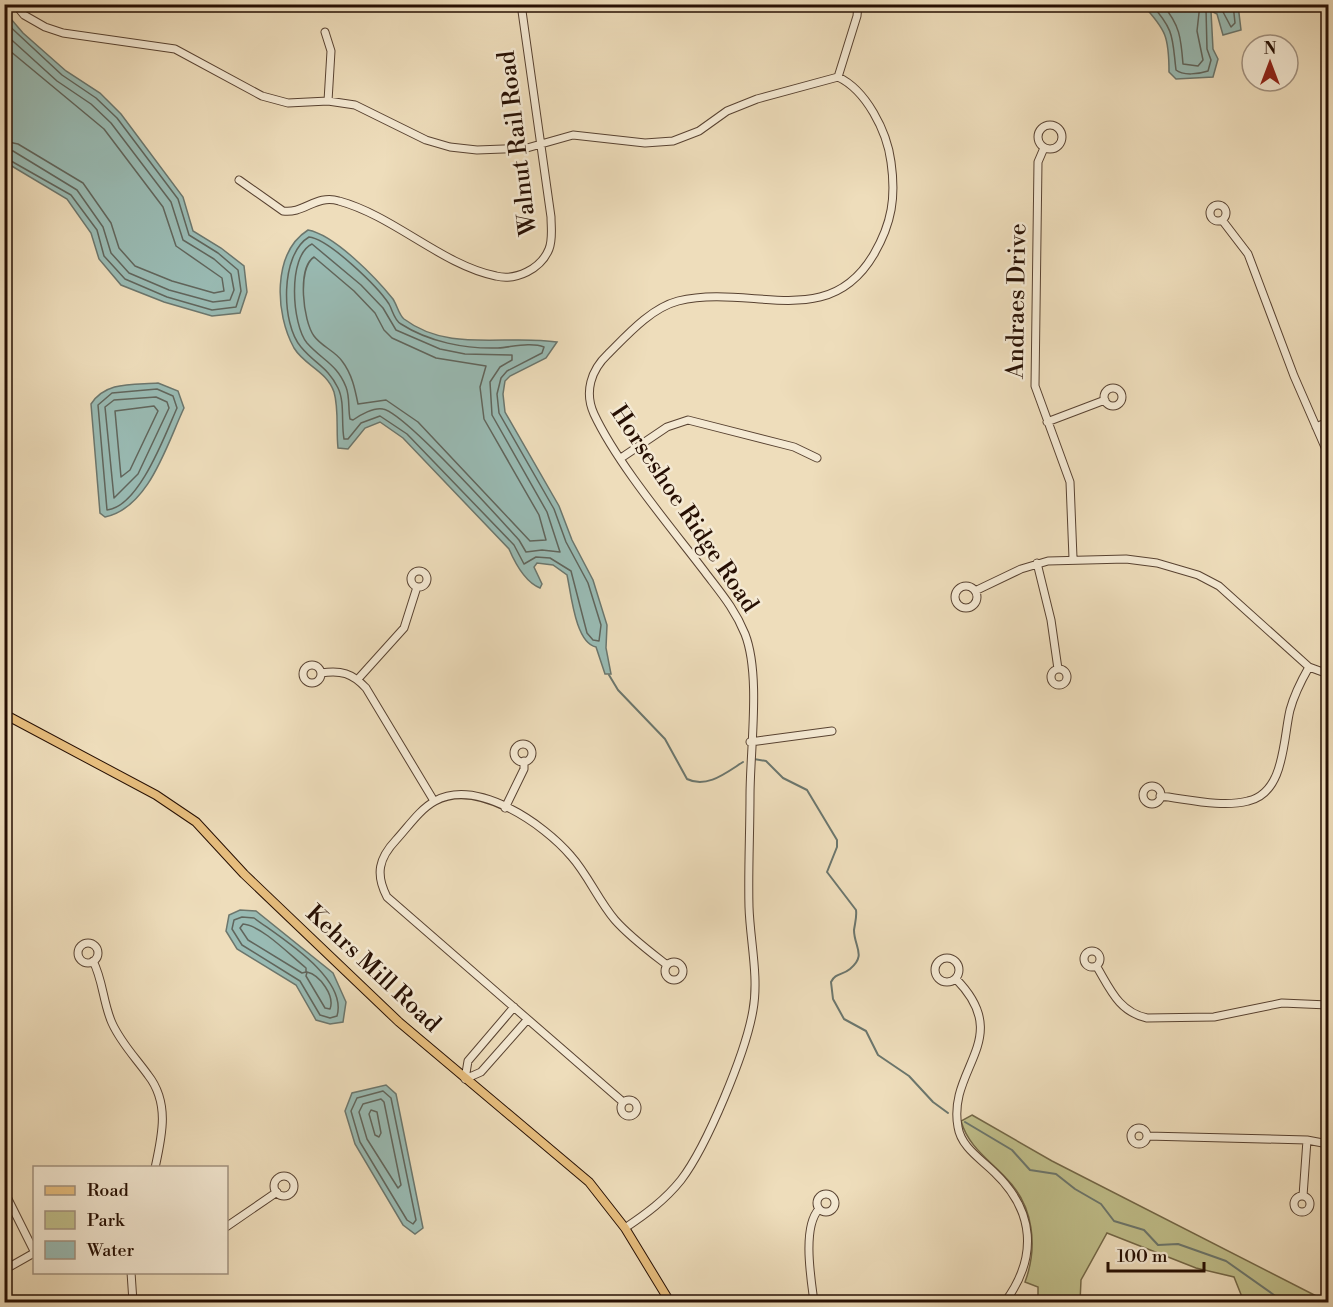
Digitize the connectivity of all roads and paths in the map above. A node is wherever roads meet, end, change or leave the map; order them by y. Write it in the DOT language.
graph roads {
  1 [pos="15,4"];
  2 [pos="521,4"];
  3 [pos="858,4"];
  4 [pos="325,32"];
  5 [pos="838,77"];
  6 [pos="328,101"];
  7 [pos="540,145"];
  8 [pos="1044,148"];
  9 [pos="239,180"];
  10 [pos="1222,220"];
  11 [pos="1105,400"];
  12 [pos="1047,422"];
  13 [pos="1329,422"];
  14 [pos="1316,427"];
  15 [pos="1329,454"];
  16 [pos="621,458"];
  17 [pos="817,458"];
  18 [pos="1073,558"];
  19 [pos="1037,563"];
  20 [pos="417,587"];
  21 [pos="975,591"];
  22 [pos="1309,667"];
  23 [pos="1058,669"];
  24 [pos="321,673"];
  25 [pos="1329,674"];
  26 [pos="358,679"];
  27 [pos="4,714"];
  28 [pos="832,731"];
  29 [pos="750,742"];
  30 [pos="524,762"];
  31 [pos="1160,796"];
  32 [pos="434,801"];
  33 [pos="505,808"];
  34 [pos="93,962"];
  35 [pos="667,965"];
  36 [pos="1097,967"];
  37 [pos="956,978"];
  38 [pos="1329,1005"];
  39 [pos="514,1007"];
  40 [pos="527,1020"];
  41 [pos="465,1079"];
  42 [pos="623,1102"];
  43 [pos="1147,1136"];
  44 [pos="1307,1140"];
  45 [pos="1329,1144"];
  46 [pos="155,1166"];
  47 [pos="4,1191"];
  48 [pos="277,1192"];
  49 [pos="1303,1196"];
  50 [pos="819,1209"];
  51 [pos="228,1226"];
  52 [pos="625,1228"];
  53 [pos="33,1250"];
  54 [pos="33,1253"];
  55 [pos="4,1270"];
  56 [pos="131,1274"];
  57 [pos="133,1302"];
  58 [pos="670,1302"];
  59 [pos="814,1302"];
  60 [pos="1005,1302"];
  1 -- 6 [label="street"];
  2 -- 7 [label="street, Walnut Rail Road"];
  3 -- 5 [label="street"];
  4 -- 6 [label="street"];
  5 -- 7 [label="street"];
  5 -- 16 [label="street, Horseshoe Ridge Road"];
  6 -- 7 [label="street"];
  7 -- 9 [label="street, Walnut Rail Road"];
  8 -- 12 [label="street, Andraes Drive"];
  10 -- 14 [label="street"];
  11 -- 12 [label="street"];
  12 -- 18 [label="street, Andraes Drive"];
  13 -- 14 [label="street"];
  14 -- 15 [label="street"];
  16 -- 17 [label="street"];
  16 -- 29 [label="street, Horseshoe Ridge Road"];
  18 -- 19 [label="street"];
  18 -- 22 [label="street"];
  19 -- 21 [label="street"];
  19 -- 23 [label="street"];
  20 -- 26 [label="street"];
  22 -- 25 [label="street"];
  22 -- 31 [label="street"];
  24 -- 26 [label="street"];
  26 -- 32 [label="street"];
  27 -- 41 [label="main road, Kehrs Mill Road"];
  28 -- 29 [label="street"];
  29 -- 52 [label="street, Horseshoe Ridge Road"];
  30 -- 33 [label="street"];
  32 -- 33 [label="street"];
  32 -- 39 [label="street"];
  33 -- 35 [label="street"];
  34 -- 46 [label="street"];
  36 -- 38 [label="street"];
  37 -- 60 [label="street"];
  39 -- 40 [label="street"];
  39 -- 41 [label="street"];
  40 -- 41 [label="street"];
  40 -- 42 [label="street"];
  41 -- 52 [label="main road, Kehrs Mill Road"];
  43 -- 44 [label="street"];
  44 -- 45 [label="street"];
  44 -- 49 [label="street"];
  47 -- 53 [label="street"];
  48 -- 51 [label="street"];
  50 -- 59 [label="street"];
  52 -- 58 [label="main road, Kehrs Mill Road"];
  54 -- 55 [label="street"];
  56 -- 57 [label="street"];
}
